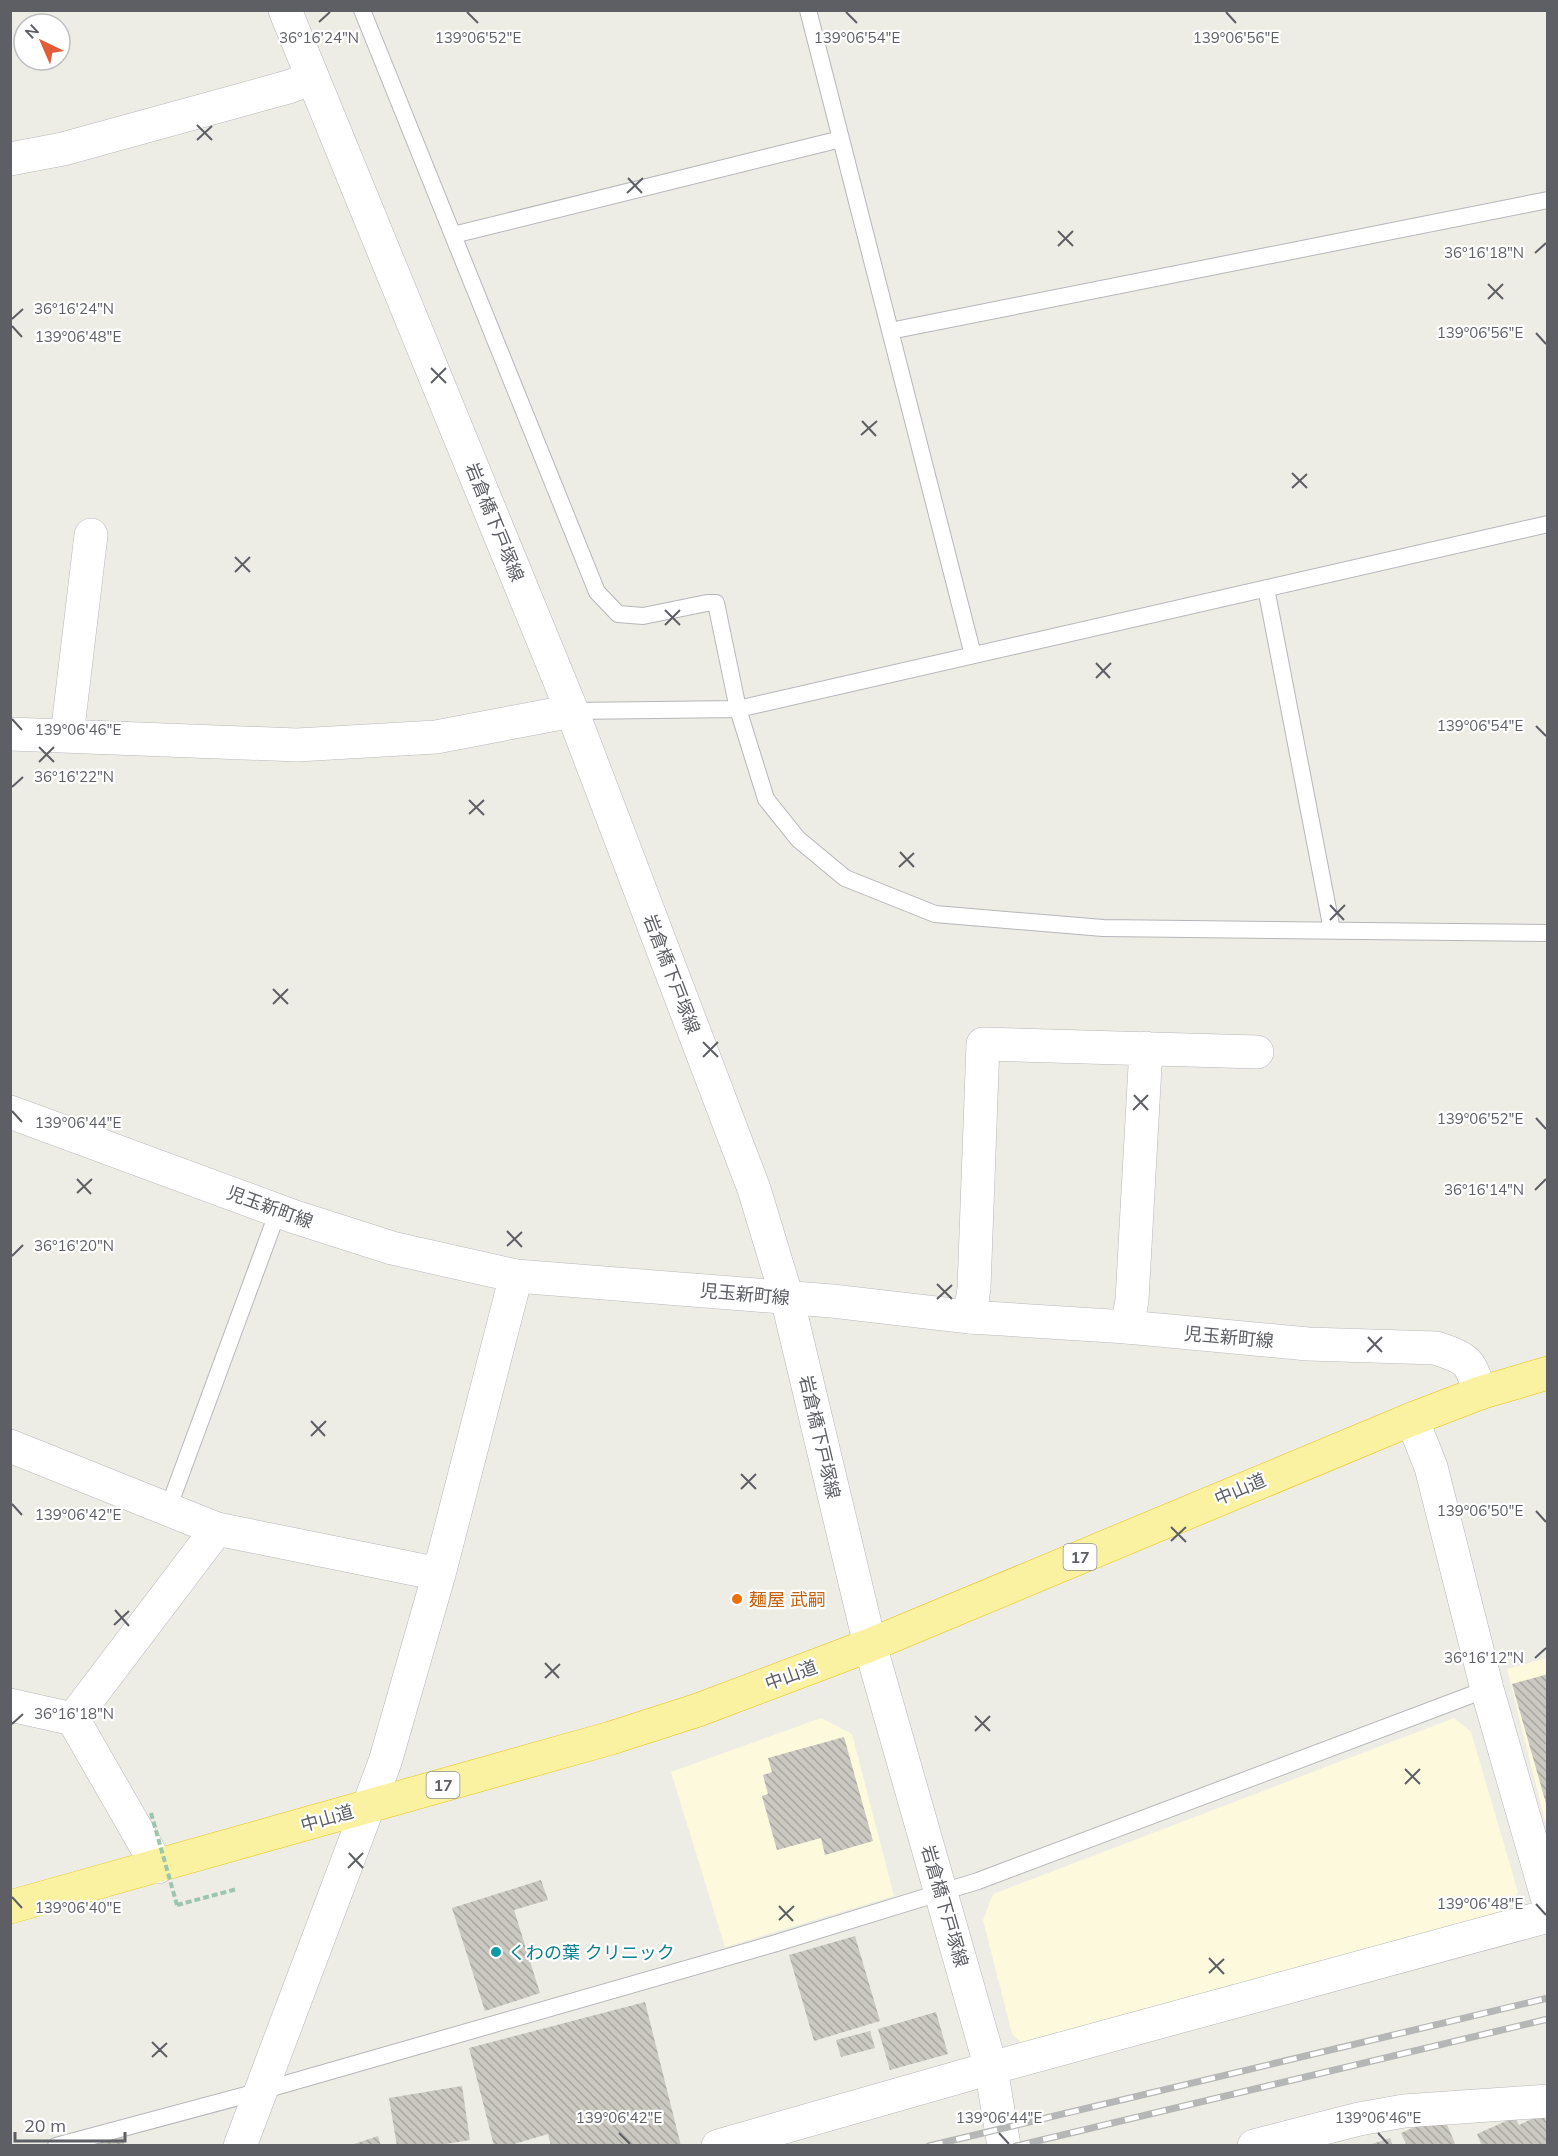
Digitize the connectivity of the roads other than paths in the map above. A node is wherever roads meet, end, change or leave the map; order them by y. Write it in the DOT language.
graph roads {
  1 [pos="285,10"];
  2 [pos="362,10"];
  3 [pos="808,10"];
  4 [pos="312,78"];
  5 [pos="841,139"];
  6 [pos="10,159"];
  7 [pos="1548,200"];
  8 [pos="453,236"];
  9 [pos="890,331"];
  10 [pos="1548,524"];
  11 [pos="91,536"];
  12 [pos="1266,588"];
  13 [pos="973,655"];
  14 [pos="738,709"];
  15 [pos="572,711"];
  16 [pos="10,735"];
  17 [pos="67,736"];
  18 [pos="1332,930"];
  19 [pos="1548,933"];
  20 [pos="1146,1048"];
  21 [pos="1257,1052"];
  22 [pos="10,1112"];
  23 [pos="278,1211"];
  24 [pos="516,1275"];
  25 [pos="787,1298"];
  26 [pos="970,1317"];
  27 [pos="1127,1327"];
  28 [pos="1548,1373"];
  29 [pos="1480,1394"];
  30 [pos="1412,1419"];
  31 [pos="10,1446"];
  32 [pos="168,1509"];
  33 [pos="217,1529"];
  34 [pos="439,1574"];
  35 [pos="870,1645"];
  36 [pos="1487,1689"];
  37 [pos="10,1705"];
  38 [pos="72,1719"];
  39 [pos="369,1805"];
  40 [pos="158,1867"];
  41 [pos="942,1893"];
  42 [pos="1548,1900"];
  43 [pos="10,1907"];
  44 [pos="1548,1916"];
  45 [pos="991,2068"];
  46 [pos="261,2091"];
  47 [pos="1548,2100"];
  48 [pos="56,2145"];
  49 [pos="240,2145"];
  50 [pos="718,2145"];
  51 [pos="1004,2145"];
  52 [pos="1254,2145"];
  1 -- 4 [label="street, 岩倉橋下戸塚線"];
  2 -- 8 [label="lane"];
  3 -- 5 [label="lane"];
  4 -- 6 [label="street"];
  4 -- 15 [label="street, 岩倉橋下戸塚線"];
  5 -- 8 [label="lane"];
  5 -- 9 [label="lane"];
  7 -- 9 [label="lane"];
  8 -- 14 [label="lane"];
  9 -- 13 [label="lane"];
  10 -- 12 [label="lane"];
  11 -- 17 [label="street"];
  12 -- 13 [label="lane"];
  12 -- 18 [label="lane"];
  13 -- 14 [label="lane"];
  14 -- 15 [label="lane"];
  14 -- 18 [label="lane"];
  15 -- 17 [label="street"];
  15 -- 25 [label="street, 岩倉橋下戸塚線"];
  16 -- 17 [label="street"];
  18 -- 19 [label="lane"];
  20 -- 21 [label="street"];
  20 -- 26 [label="street"];
  20 -- 27 [label="street"];
  22 -- 23 [label="street, 児玉新町線"];
  23 -- 24 [label="street, 児玉新町線"];
  23 -- 32 [label="lane"];
  24 -- 25 [label="street, 児玉新町線"];
  24 -- 34 [label="street"];
  25 -- 26 [label="street, 児玉新町線"];
  25 -- 35 [label="street, 岩倉橋下戸塚線"];
  26 -- 27 [label="street, 児玉新町線"];
  27 -- 29 [label="street, 児玉新町線"];
  28 -- 29 [label="highway, 中山道 / 17"];
  29 -- 30 [label="highway, 中山道 / 17"];
  30 -- 35 [label="highway, 中山道 / 17"];
  30 -- 36 [label="street"];
  31 -- 32 [label="street"];
  32 -- 33 [label="street"];
  33 -- 34 [label="street"];
  33 -- 38 [label="street"];
  34 -- 39 [label="street"];
  35 -- 39 [label="highway, 中山道 / 17"];
  35 -- 41 [label="street, 岩倉橋下戸塚線"];
  36 -- 41 [label="lane"];
  36 -- 42 [label="street"];
  37 -- 38 [label="street"];
  38 -- 40 [label="street"];
  39 -- 40 [label="highway, 中山道 / 17"];
  39 -- 46 [label="street"];
  40 -- 43 [label="highway, 中山道 / 17"];
  41 -- 45 [label="street, 岩倉橋下戸塚線"];
  41 -- 46 [label="lane"];
  44 -- 45 [label="street"];
  45 -- 50 [label="street"];
  45 -- 51 [label="street, 岩倉橋下戸塚線"];
  46 -- 48 [label="lane"];
  46 -- 49 [label="street"];
  47 -- 52 [label="street"];
}
